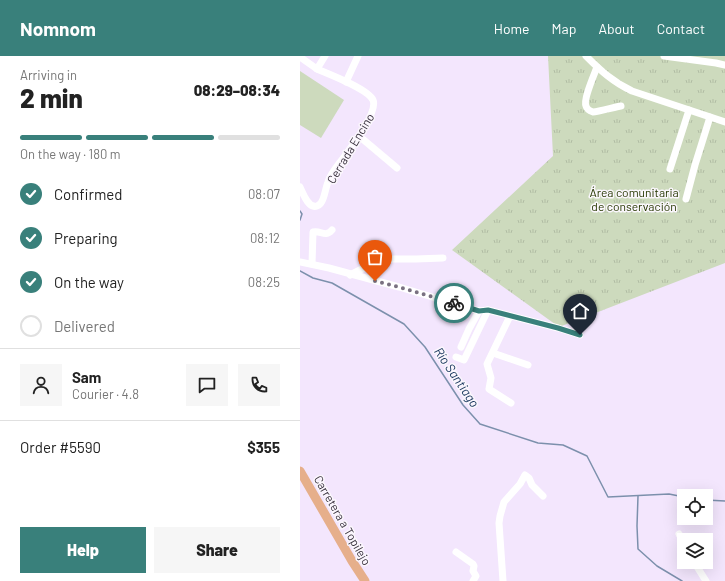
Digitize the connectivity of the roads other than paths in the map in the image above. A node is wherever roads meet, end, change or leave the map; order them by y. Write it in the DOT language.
graph roads {
  1 [pos="325,56"];
  2 [pos="358,56"];
  3 [pos="586,56"];
  4 [pos="664,56"];
  5 [pos="300,57"];
  6 [pos="725,65"];
  7 [pos="597,67"];
  8 [pos="317,69"];
  9 [pos="346,82"];
  10 [pos="621,106"];
  11 [pos="689,110"];
  12 [pos="710,117"];
  13 [pos="725,122"];
  14 [pos="359,136"];
  15 [pos="397,168"];
  16 [pos="670,169"];
  17 [pos="300,187"];
  18 [pos="686,199"];
  19 [pos="332,230"];
  20 [pos="443,258"];
  21 [pos="300,262"];
  22 [pos="312,264"];
  23 [pos="350,275"];
  24 [pos="488,310"];
  25 [pos="479,311"];
  26 [pos="510,316"];
  27 [pos="580,335"];
  28 [pos="461,348"];
  29 [pos="493,353"];
  30 [pos="456,357"];
  31 [pos="528,365"];
  32 [pos="511,402"];
  33 [pos="300,471"];
  34 [pos="544,496"];
  35 [pos="456,552"];
  36 [pos="698,569"];
  37 [pos="365,581"];
  38 [pos="473,581"];
  39 [pos="503,581"];
  40 [pos="706,581"];
  1 -- 8 [label="street"];
  2 -- 9 [label="street"];
  3 -- 7 [label="street"];
  4 -- 6 [label="street"];
  5 -- 8 [label="street"];
  7 -- 10 [label="street"];
  7 -- 11 [label="street"];
  8 -- 9 [label="street"];
  9 -- 14 [label="street, Cerrada Encino"];
  11 -- 12 [label="street"];
  11 -- 16 [label="street"];
  12 -- 13 [label="street"];
  12 -- 18 [label="street"];
  14 -- 15 [label="street"];
  14 -- 17 [label="street, Cerrada Encino"];
  19 -- 22 [label="street"];
  20 -- 23 [label="street"];
  21 -- 22 [label="street"];
  22 -- 23 [label="street"];
  23 -- 25 [label="street"];
  24 -- 25 [label="street"];
  24 -- 26 [label="street"];
  24 -- 30 [label="street"];
  25 -- 28 [label="street"];
  26 -- 27 [label="street"];
  26 -- 29 [label="street"];
  29 -- 31 [label="street"];
  29 -- 32 [label="street"];
  33 -- 37 [label="main road, Carretera a Topilejo"];
  34 -- 39 [label="street"];
  35 -- 38 [label="street"];
  36 -- 40 [label="street"];
}
